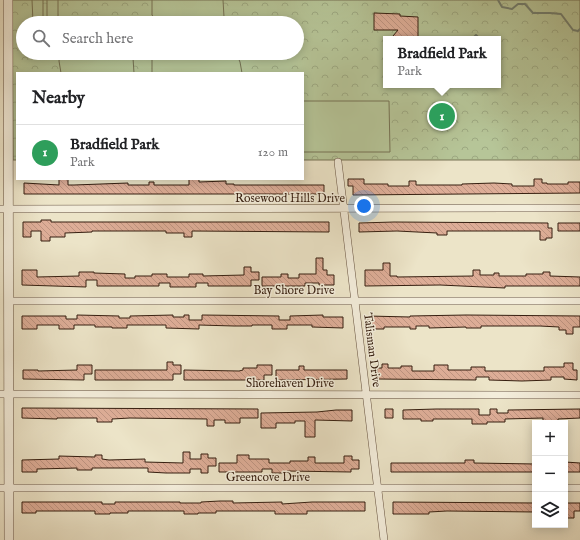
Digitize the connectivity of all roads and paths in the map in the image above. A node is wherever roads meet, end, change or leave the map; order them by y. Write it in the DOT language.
graph roads {
  1 [pos="8,0"];
  2 [pos="338,162"];
  3 [pos="580,208"];
  4 [pos="4,209"];
  5 [pos="343,210"];
  6 [pos="9,301"];
  7 [pos="354,301"];
  8 [pos="580,301"];
  9 [pos="4,394"];
  10 [pos="366,395"];
  11 [pos="580,395"];
  12 [pos="4,488"];
  13 [pos="378,488"];
  14 [pos="532,488"];
  15 [pos="568,488"];
  16 [pos="580,488"];
  17 [pos="9,540"];
  18 [pos="384,540"];
  1 -- 4 [label="street"];
  2 -- 5 [label="street, Talisman Drive"];
  3 -- 5 [label="street, Rosewood Hills Drive"];
  4 -- 5 [label="street, Rosewood Hills Drive"];
  4 -- 6 [label="street"];
  5 -- 7 [label="street, Talisman Drive"];
  6 -- 7 [label="street, Bay Shore Drive"];
  6 -- 9 [label="street"];
  7 -- 8 [label="street, Bay Shore Drive"];
  7 -- 10 [label="street, Talisman Drive"];
  9 -- 10 [label="street, Shorehaven Drive"];
  9 -- 12 [label="street"];
  10 -- 11 [label="street, Shorehaven Drive"];
  10 -- 13 [label="street, Talisman Drive"];
  12 -- 13 [label="street, Greencove Drive"];
  12 -- 17 [label="street"];
  13 -- 14 [label="street, Greencove Drive"];
  13 -- 18 [label="street, Talisman Drive"];
  15 -- 16 [label="street"];
}
